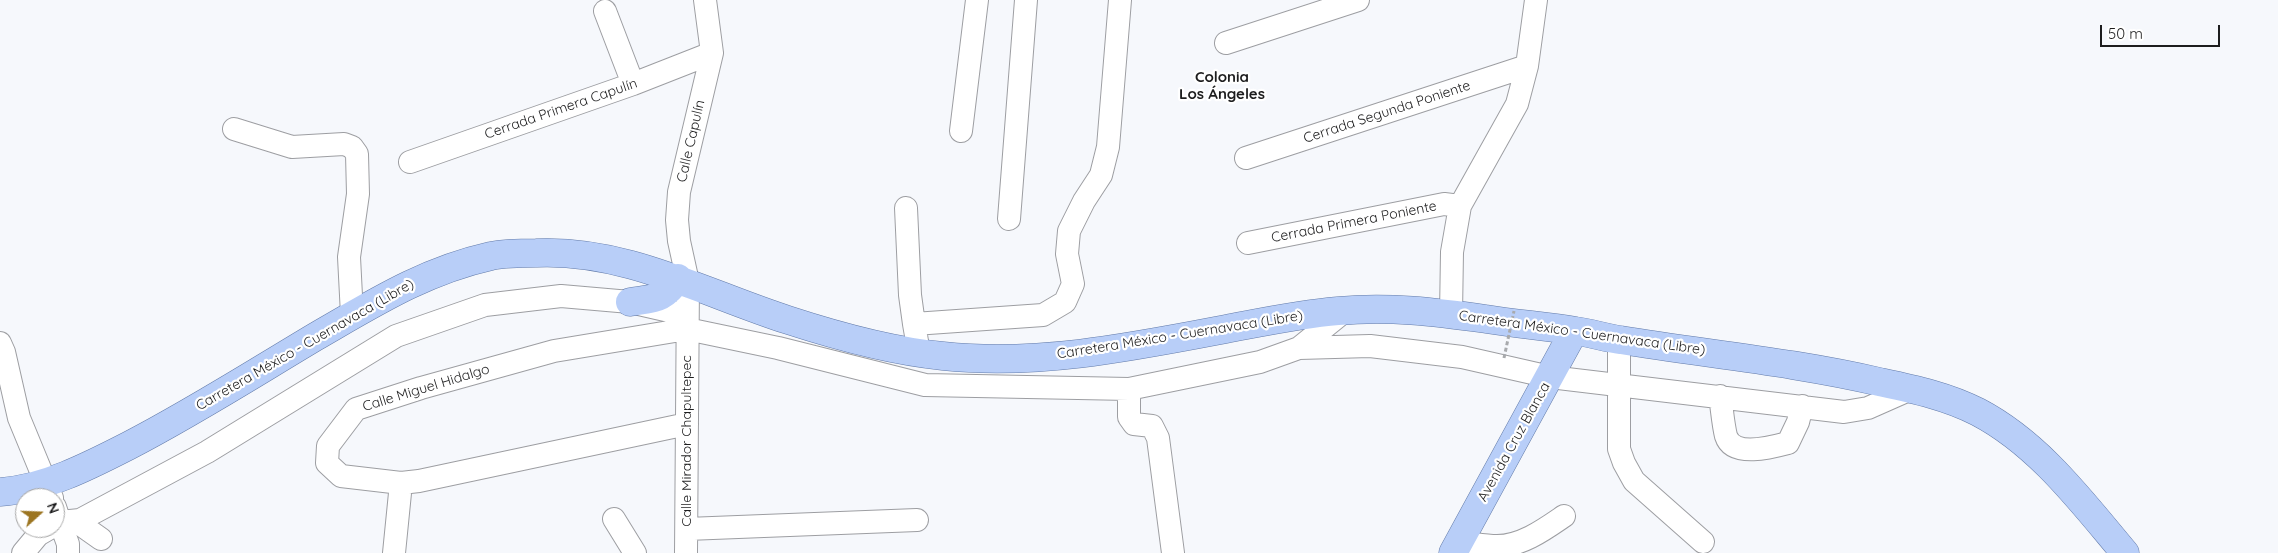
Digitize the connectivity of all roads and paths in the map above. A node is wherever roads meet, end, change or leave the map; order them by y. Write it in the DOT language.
graph roads {
  1 [pos="705,0"];
  2 [pos="977,0"];
  3 [pos="1026,0"];
  4 [pos="1120,0"];
  5 [pos="1358,0"];
  6 [pos="1536,0"];
  7 [pos="605,11"];
  8 [pos="1226,43"];
  9 [pos="712,53"];
  10 [pos="1527,66"];
  11 [pos="634,84"];
  12 [pos="234,129"];
  13 [pos="961,131"];
  14 [pos="1246,158"];
  15 [pos="410,162"];
  16 [pos="1460,206"];
  17 [pos="906,208"];
  18 [pos="1009,220"];
  19 [pos="1248,243"];
  20 [pos="683,280"];
  21 [pos="630,302"];
  22 [pos="1346,310"];
  23 [pos="1514,311"];
  24 [pos="1451,314"];
  25 [pos="352,315"];
  26 [pos="687,322"];
  27 [pos="914,324"];
  28 [pos="1574,330"];
  29 [pos="1620,340"];
  30 [pos="0,343"];
  31 [pos="1299,348"];
  32 [pos="923,354"];
  33 [pos="1504,358"];
  34 [pos="1550,377"];
  35 [pos="1618,384"];
  36 [pos="1129,389"];
  37 [pos="1911,389"];
  38 [pos="1720,396"];
  39 [pos="1802,406"];
  40 [pos="687,424"];
  41 [pos="401,483"];
  42 [pos="47,488"];
  43 [pos="0,492"];
  44 [pos="15,494"];
  45 [pos="65,503"];
  46 [pos="65,509"];
  47 [pos="65,516"];
  48 [pos="1564,516"];
  49 [pos="614,519"];
  50 [pos="917,520"];
  51 [pos="687,529"];
  52 [pos="65,535"];
  53 [pos="36,538"];
  54 [pos="101,539"];
  55 [pos="1703,542"];
  56 [pos="1456,548"];
  57 [pos="23,553"];
  58 [pos="68,553"];
  59 [pos="394,553"];
  60 [pos="635,553"];
  61 [pos="686,553"];
  62 [pos="1173,553"];
  63 [pos="2125,553"];
  1 -- 9 [label="street, Calle Capulín"];
  2 -- 13 [label="street"];
  3 -- 18 [label="street"];
  4 -- 27 [label="street"];
  5 -- 8 [label="street"];
  6 -- 10 [label="street"];
  7 -- 11 [label="street"];
  9 -- 11 [label="street, Cerrada Primera Capulín"];
  9 -- 20 [label="street, Calle Capulín"];
  10 -- 14 [label="street, Cerrada Segunda Poniente"];
  10 -- 16 [label="street"];
  11 -- 15 [label="street, Cerrada Primera Capulín"];
  12 -- 25 [label="street"];
  16 -- 19 [label="street, Cerrada Primera Poniente"];
  16 -- 24 [label="street"];
  17 -- 27 [label="street"];
  20 -- 21 [label="main road"];
  20 -- 25 [label="main road, Carretera México - Cuernavaca (Libre)"];
  20 -- 26 [label="street, Calle Capulín"];
  20 -- 32 [label="main road, Carretera México - Cuernavaca (Libre)"];
  21 -- 26 [label="street"];
  21 -- 46 [label="street"];
  22 -- 24 [label="main road, Carretera México - Cuernavaca (Libre)"];
  22 -- 31 [label="street"];
  22 -- 32 [label="main road, Carretera México - Cuernavaca (Libre)"];
  23 -- 33 [label="path, bridge"];
  24 -- 28 [label="main road, Carretera México - Cuernavaca (Libre)"];
  25 -- 45 [label="main road, Carretera México - Cuernavaca (Libre)"];
  26 -- 36 [label="street"];
  26 -- 40 [label="street, Calle Mirador Chapultepec"];
  26 -- 41 [label="street, Calle Miguel Hidalgo"];
  27 -- 32 [label="street"];
  28 -- 29 [label="main road, Carretera México - Cuernavaca (Libre)"];
  28 -- 34 [label="main road, Avenida Cruz Blanca"];
  29 -- 35 [label="street"];
  29 -- 37 [label="main road, Carretera México - Cuernavaca (Libre)"];
  30 -- 42 [label="street"];
  31 -- 34 [label="street"];
  31 -- 36 [label="street"];
  34 -- 35 [label="street"];
  34 -- 56 [label="main road, Avenida Cruz Blanca"];
  35 -- 38 [label="street"];
  35 -- 55 [label="street"];
  36 -- 62 [label="street"];
  37 -- 39 [label="street"];
  37 -- 63 [label="main road, Carretera México - Cuernavaca (Libre)"];
  38 -- 39 [label="street"];
  38 -- 39 [label="street"];
  40 -- 41 [label="street, Calle Miguel Hidalgo"];
  40 -- 51 [label="street, Calle Mirador Chapultepec"];
  41 -- 59 [label="street"];
  43 -- 44 [label="main road, Carretera México - Cuernavaca (Libre)"];
  47 -- 54 [label="street"];
  48 -- 56 [label="street"];
  49 -- 60 [label="street"];
  50 -- 51 [label="street"];
  51 -- 61 [label="street, Calle Mirador Chapultepec"];
  52 -- 58 [label="street"];
  53 -- 57 [label="street"];
}
